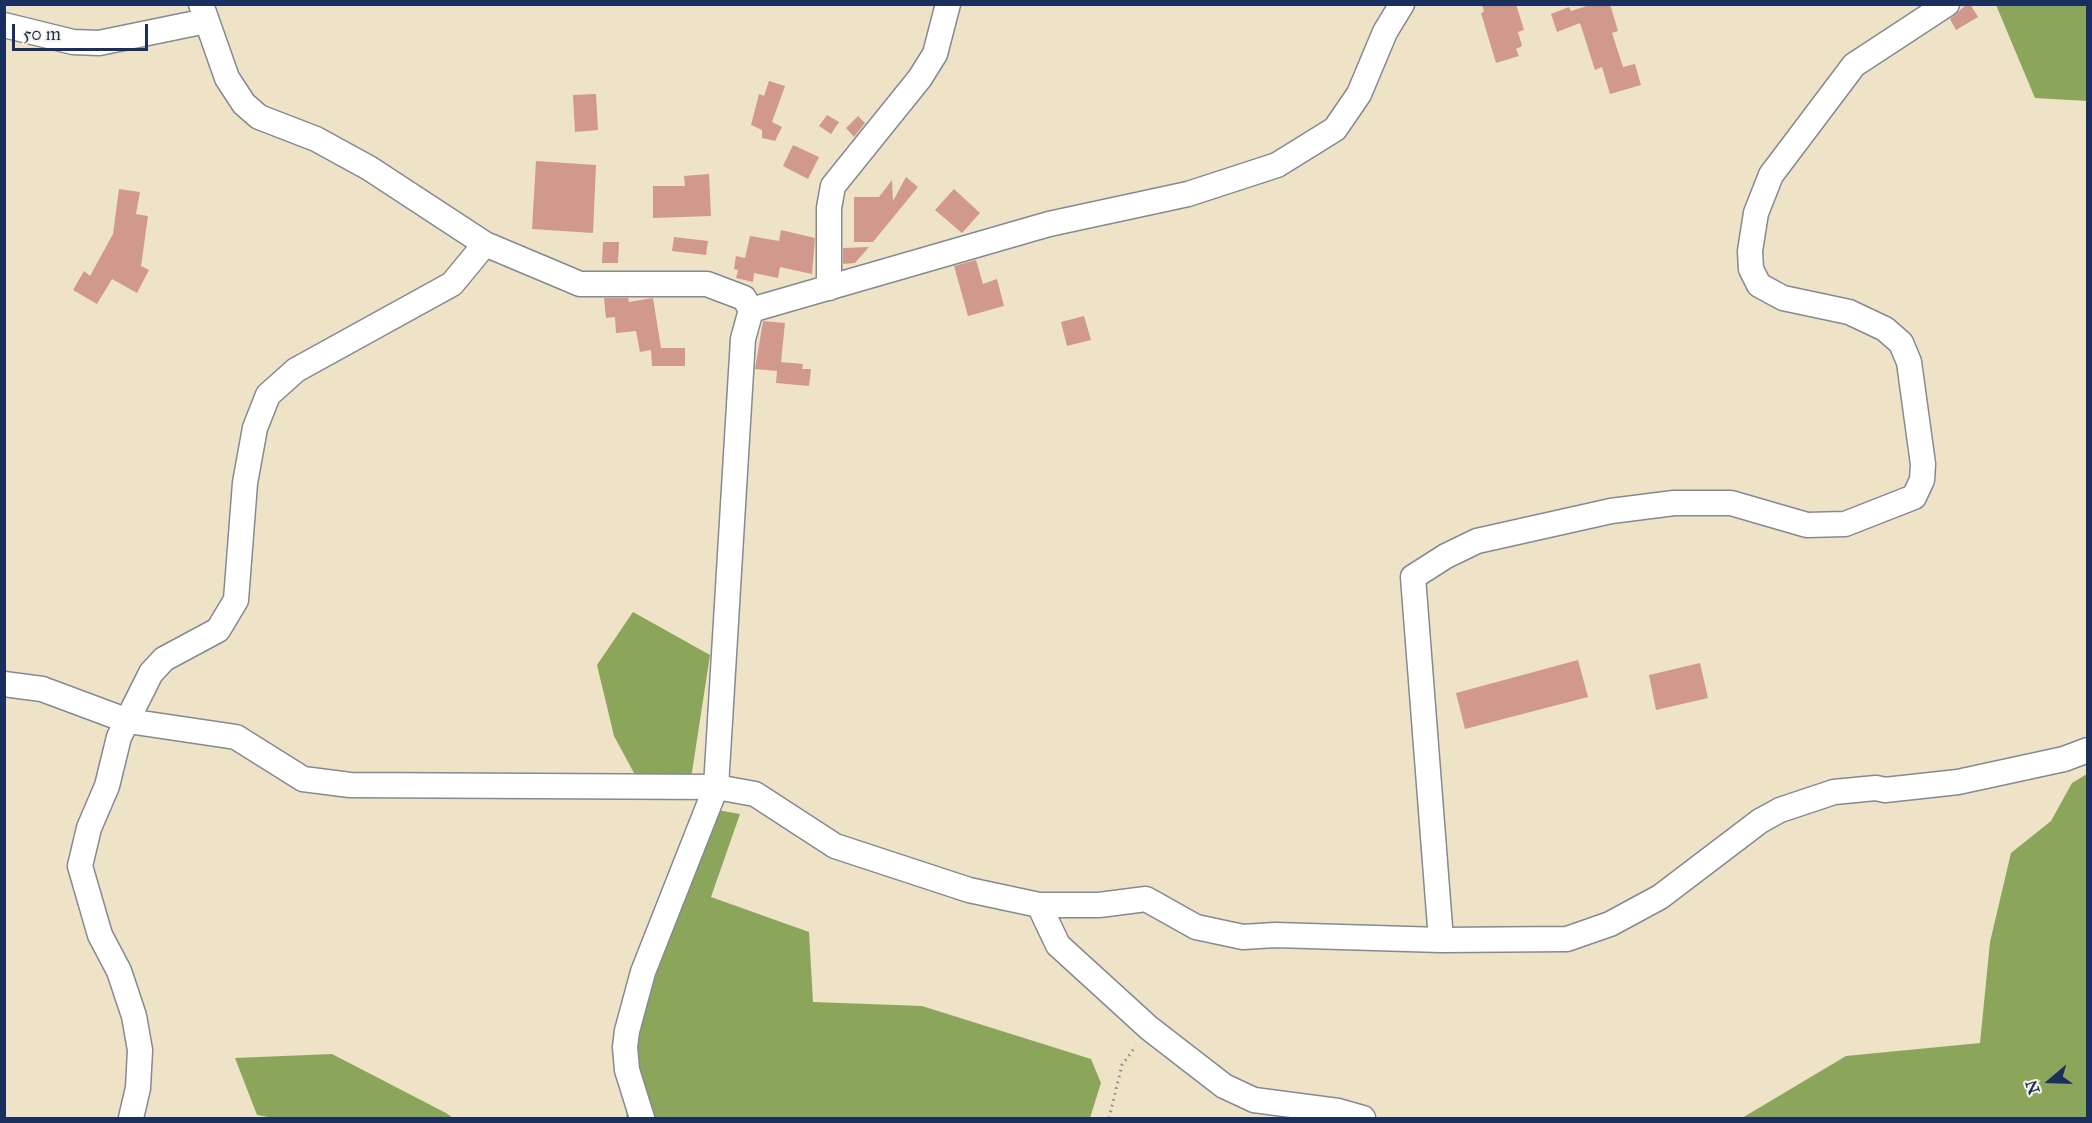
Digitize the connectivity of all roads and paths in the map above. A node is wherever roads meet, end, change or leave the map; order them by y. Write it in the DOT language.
graph roads {
  1 [pos="948,4"];
  2 [pos="1402,4"];
  3 [pos="1947,4"];
  4 [pos="203,13"];
  5 [pos="4,25"];
  6 [pos="485,244"];
  7 [pos="829,288"];
  8 [pos="751,310"];
  9 [pos="4,684"];
  10 [pos="128,721"];
  11 [pos="2088,750"];
  12 [pos="716,787"];
  13 [pos="1039,905"];
  14 [pos="1441,940"];
  15 [pos="1149,1028"];
  16 [pos="131,1119"];
  17 [pos="642,1119"];
  18 [pos="1109,1119"];
  19 [pos="1363,1119"];
  1 -- 7 [label="street"];
  2 -- 7 [label="street"];
  3 -- 14 [label="street"];
  4 -- 5 [label="street"];
  4 -- 6 [label="street"];
  6 -- 8 [label="street"];
  6 -- 10 [label="street"];
  7 -- 8 [label="street"];
  8 -- 12 [label="street"];
  9 -- 10 [label="street"];
  10 -- 12 [label="street"];
  10 -- 16 [label="street"];
  11 -- 14 [label="street"];
  12 -- 13 [label="street"];
  12 -- 17 [label="street"];
  13 -- 14 [label="street"];
  13 -- 15 [label="street"];
  15 -- 18 [label="path"];
  15 -- 19 [label="street"];
}
